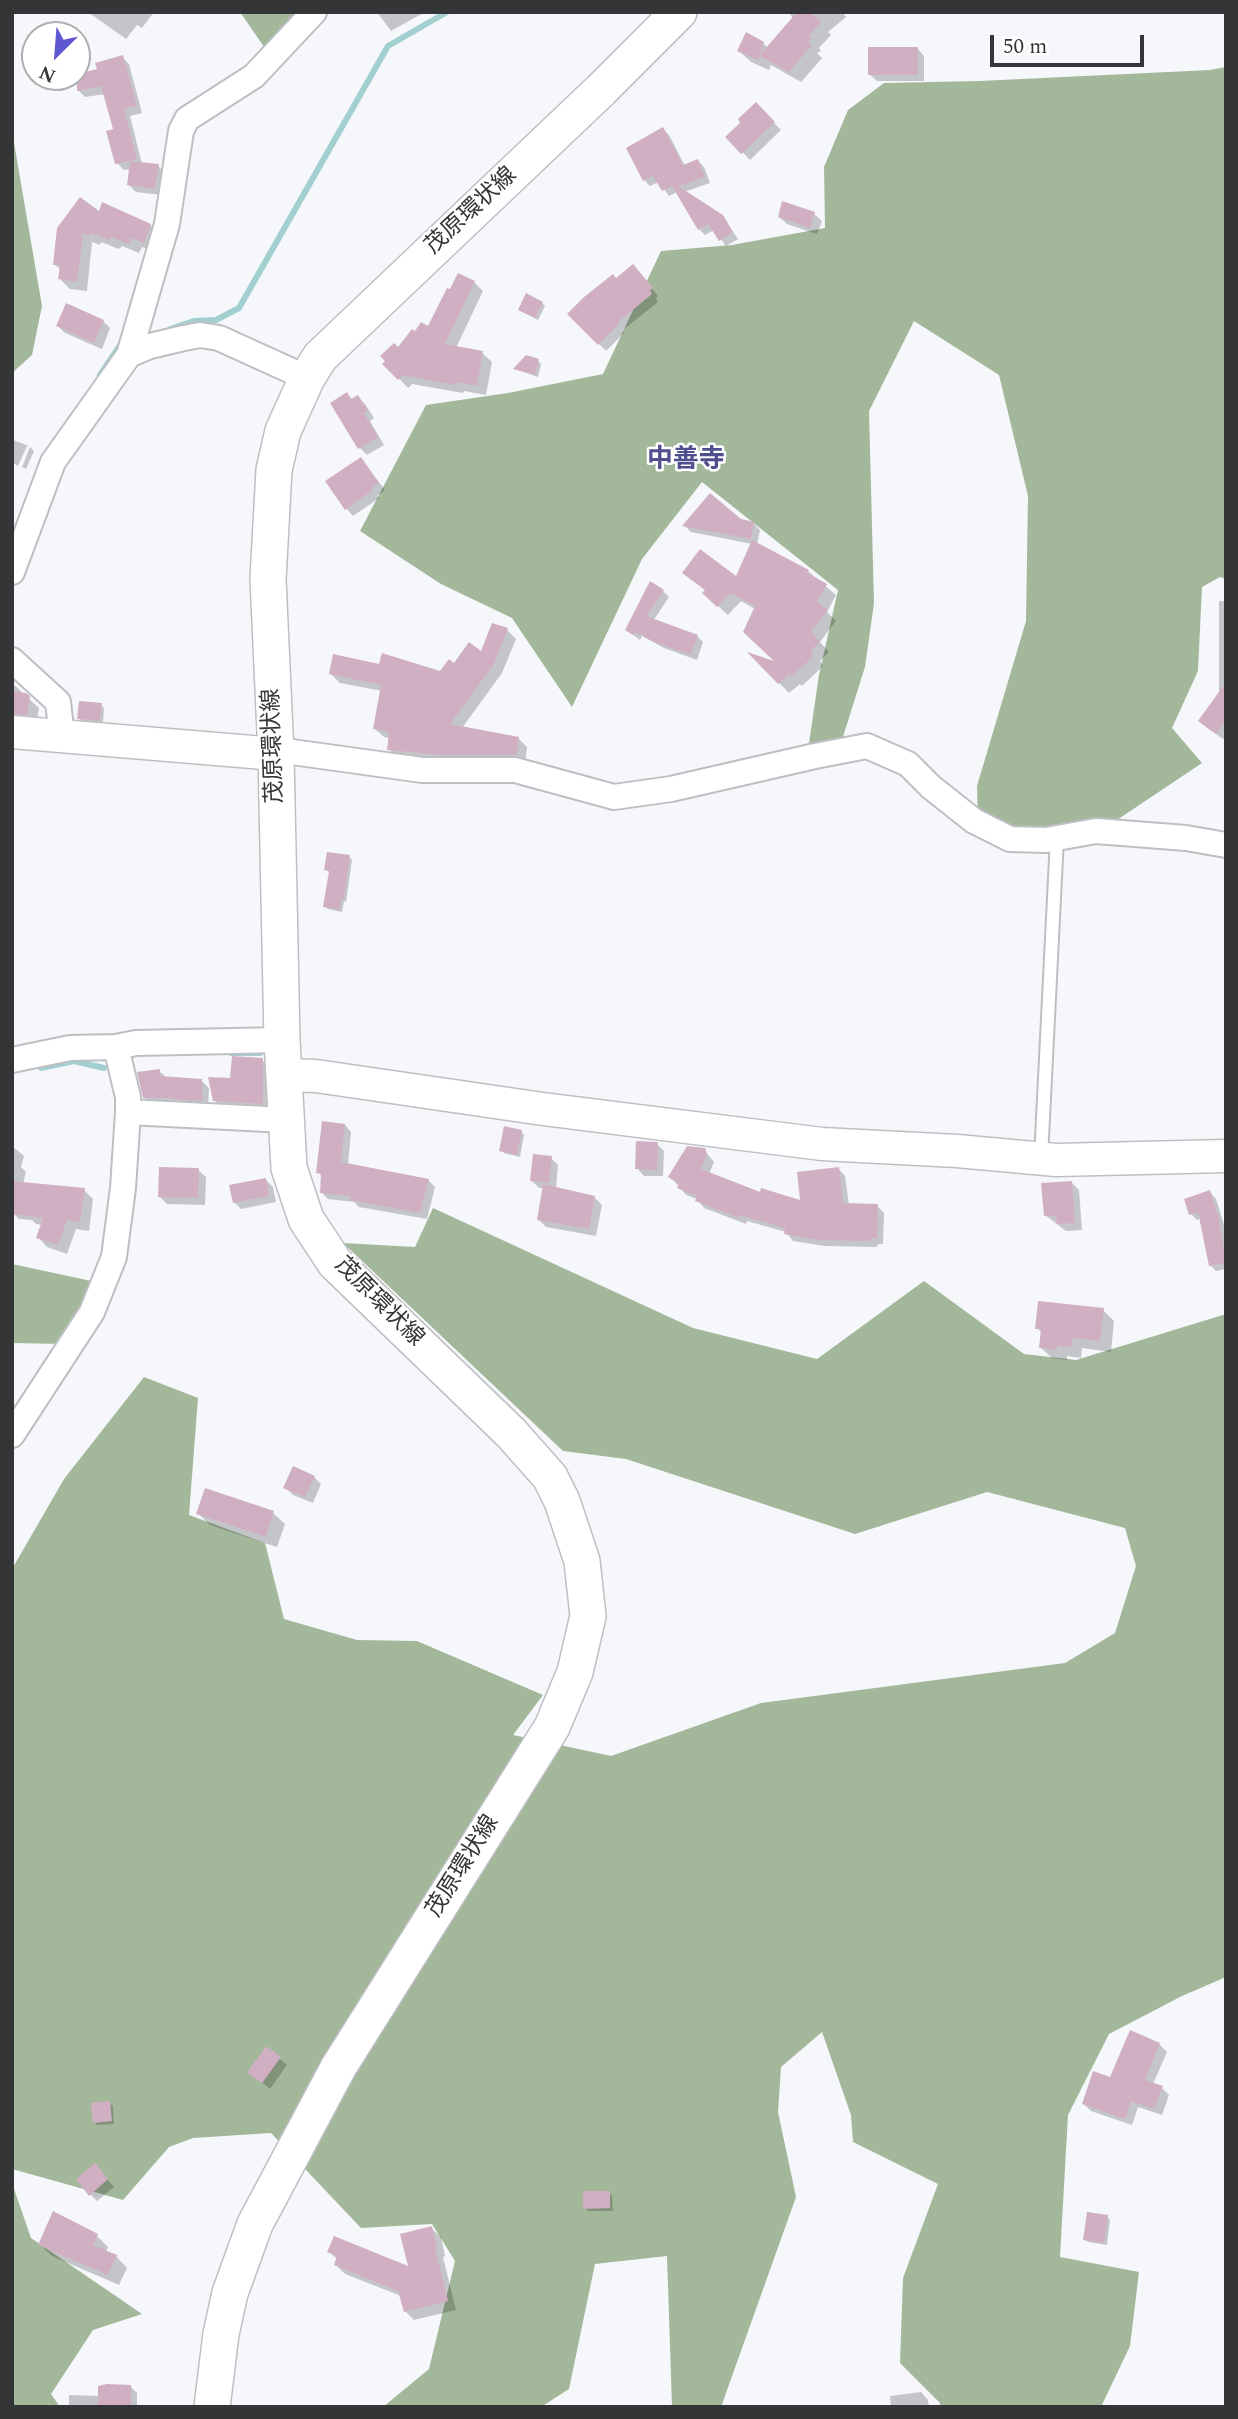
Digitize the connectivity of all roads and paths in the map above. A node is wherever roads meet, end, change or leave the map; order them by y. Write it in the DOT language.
graph roads {
  1 [pos="314,12"];
  2 [pos="679,12"];
  3 [pos="129,355"];
  4 [pos="307,378"];
  5 [pos="12,572"];
  6 [pos="12,660"];
  7 [pos="12,732"];
  8 [pos="62,737"];
  9 [pos="276,754"];
  10 [pos="1056,838"];
  11 [pos="1226,845"];
  12 [pos="282,1040"];
  13 [pos="116,1047"];
  14 [pos="12,1060"];
  15 [pos="284,1074"];
  16 [pos="128,1112"];
  17 [pos="286,1120"];
  18 [pos="1226,1156"];
  19 [pos="1041,1158"];
  20 [pos="12,1435"];
  21 [pos="212,2407"];
  1 -- 3 [label="street"];
  2 -- 4 [label="main road, 茂原環状線"];
  3 -- 4 [label="street"];
  3 -- 5 [label="street"];
  4 -- 9 [label="main road, 茂原環状線"];
  6 -- 8 [label="street"];
  7 -- 8 [label="street"];
  8 -- 9 [label="street"];
  9 -- 10 [label="street"];
  9 -- 12 [label="main road, 茂原環状線"];
  10 -- 11 [label="street"];
  10 -- 19 [label="lane"];
  12 -- 13 [label="street"];
  12 -- 15 [label="main road, 茂原環状線"];
  13 -- 14 [label="street"];
  13 -- 16 [label="street"];
  15 -- 17 [label="main road, 茂原環状線"];
  15 -- 19 [label="street"];
  16 -- 17 [label="street"];
  16 -- 20 [label="street"];
  17 -- 21 [label="main road, 茂原環状線"];
  18 -- 19 [label="street"];
}
